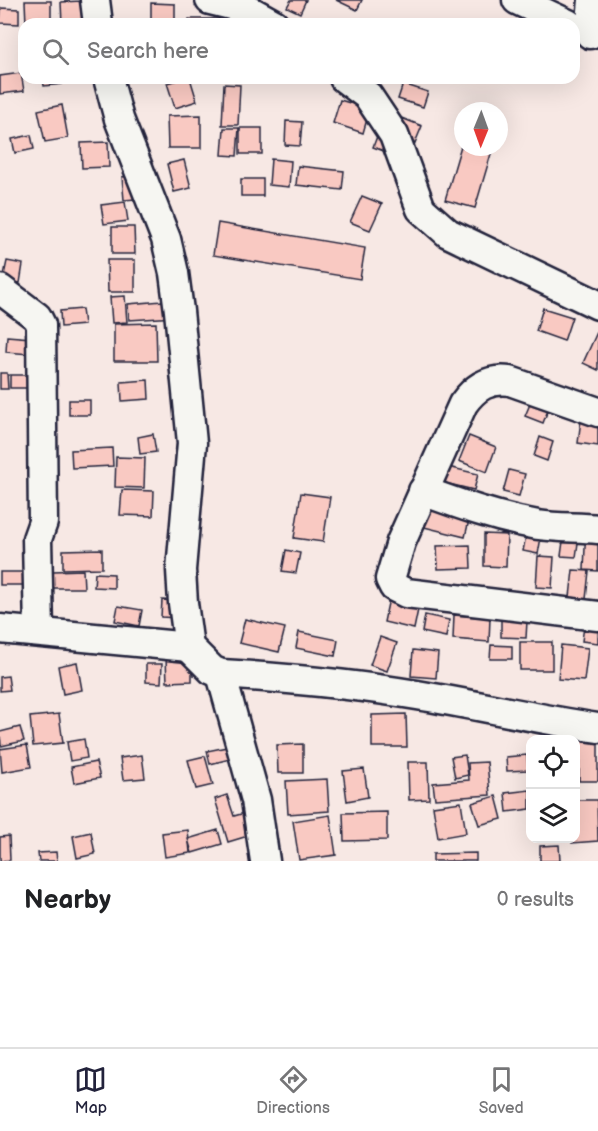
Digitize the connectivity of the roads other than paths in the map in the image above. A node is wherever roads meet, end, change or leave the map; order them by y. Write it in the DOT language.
graph roads {
  1 [pos="95,0"];
  2 [pos="210,0"];
  3 [pos="517,0"];
  4 [pos="593,0"];
  5 [pos="97,18"];
  6 [pos="263,18"];
  7 [pos="555,18"];
  8 [pos="583,31"];
  9 [pos="110,84"];
  10 [pos="352,84"];
  11 [pos="0,289"];
  12 [pos="598,305"];
  13 [pos="598,412"];
  14 [pos="423,490"];
  15 [pos="598,529"];
  16 [pos="598,616"];
  17 [pos="0,629"];
  18 [pos="39,633"];
  19 [pos="189,647"];
  20 [pos="221,674"];
  21 [pos="598,728"];
  22 [pos="265,861"];
  1 -- 5 [label="street"];
  2 -- 6 [label="street"];
  3 -- 7 [label="street"];
  4 -- 8 [label="street"];
  9 -- 19 [label="street"];
  10 -- 12 [label="street"];
  11 -- 18 [label="street"];
  13 -- 14 [label="street"];
  14 -- 15 [label="street"];
  14 -- 16 [label="street"];
  17 -- 18 [label="street"];
  18 -- 19 [label="street"];
  19 -- 20 [label="street"];
  20 -- 21 [label="street"];
  20 -- 22 [label="street"];
}
